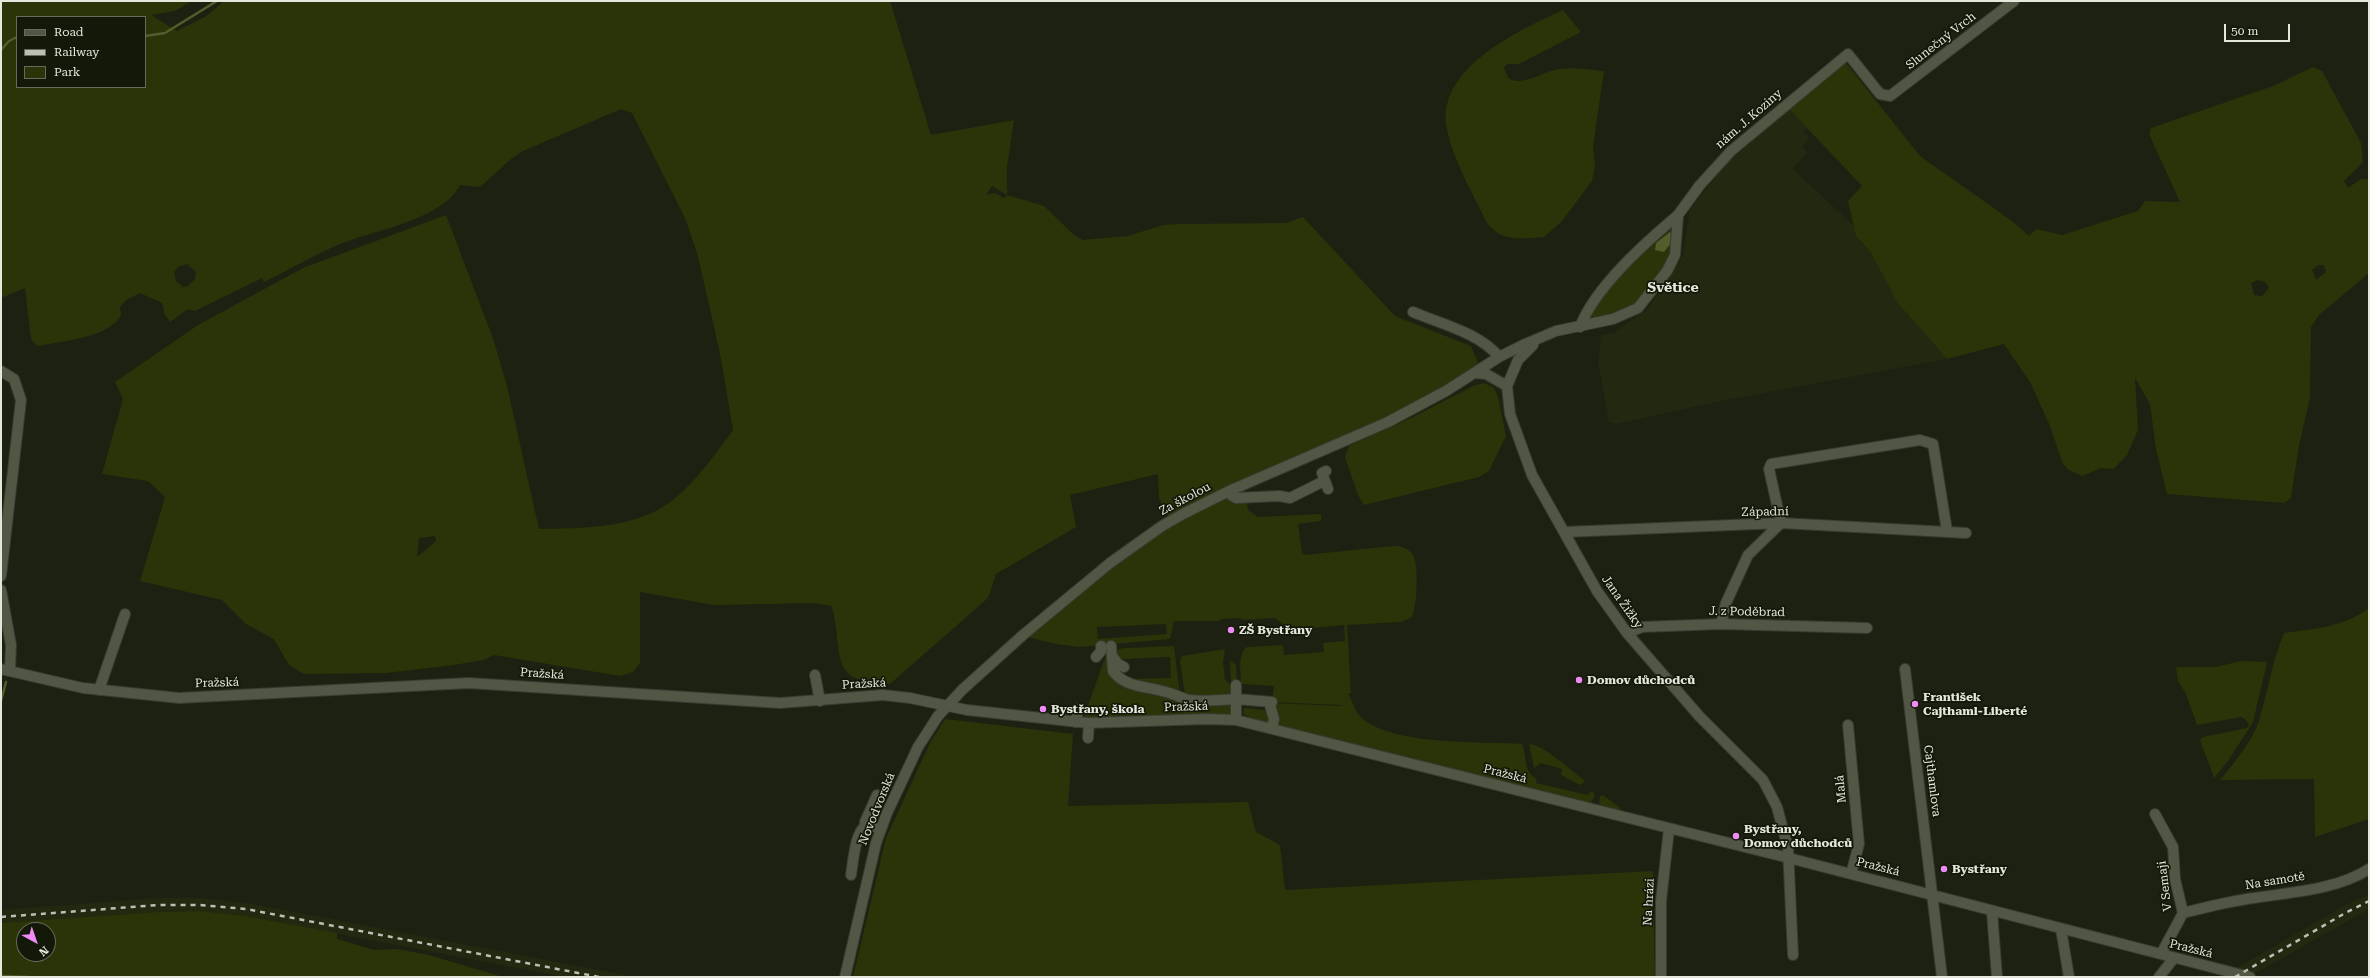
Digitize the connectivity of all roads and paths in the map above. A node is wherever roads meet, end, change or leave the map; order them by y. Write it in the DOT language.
graph roads {
  1 [pos="2014,1"];
  2 [pos="1848,54"];
  3 [pos="1678,215"];
  4 [pos="1413,312"];
  5 [pos="1580,326"];
  6 [pos="1542,337"];
  7 [pos="1499,357"];
  8 [pos="1,371"];
  9 [pos="1475,373"];
  10 [pos="1507,386"];
  11 [pos="1326,471"];
  12 [pos="1229,491"];
  13 [pos="1781,523"];
  14 [pos="1947,531"];
  15 [pos="1564,532"];
  16 [pos="1966,533"];
  17 [pos="1,576"];
  18 [pos="1,590"];
  19 [pos="125,614"];
  20 [pos="1721,624"];
  21 [pos="1868,628"];
  22 [pos="1627,634"];
  23 [pos="1101,646"];
  24 [pos="1111,646"];
  25 [pos="1112,656"];
  26 [pos="1096,657"];
  27 [pos="1124,667"];
  28 [pos="6,669"];
  29 [pos="1905,669"];
  30 [pos="815,675"];
  31 [pos="1236,685"];
  32 [pos="99,690"];
  33 [pos="1236,699"];
  34 [pos="820,701"];
  35 [pos="946,706"];
  36 [pos="1079,708"];
  37 [pos="1236,720"];
  38 [pos="1075,722"];
  39 [pos="1089,723"];
  40 [pos="1848,725"];
  41 [pos="1272,728"];
  42 [pos="1088,738"];
  43 [pos="877,795"];
  44 [pos="2155,814"];
  45 [pos="868,825"];
  46 [pos="881,829"];
  47 [pos="1669,829"];
  48 [pos="1789,858"];
  49 [pos="2369,869"];
  50 [pos="1851,874"];
  51 [pos="851,875"];
  52 [pos="1934,896"];
  53 [pos="1992,912"];
  54 [pos="2183,913"];
  55 [pos="2061,929"];
  56 [pos="2161,954"];
  57 [pos="1792,955"];
  58 [pos="2174,958"];
  59 [pos="845,977"];
  60 [pos="1661,977"];
  61 [pos="1942,977"];
  62 [pos="1997,977"];
  63 [pos="2069,977"];
  64 [pos="2159,977"];
  65 [pos="2250,977"];
  1 -- 2 [label="street, Slunečný Vrch"];
  2 -- 3 [label="street, nám. J. Koziny"];
  3 -- 5 [label="street, nám. J. Koziny"];
  3 -- 5 [label="street"];
  4 -- 7 [label="street"];
  5 -- 6 [label="street"];
  6 -- 7 [label="street, Za školou"];
  6 -- 10 [label="street, Jana Žižky"];
  7 -- 9 [label="street, Za školou"];
  8 -- 17 [label="street"];
  9 -- 10 [label="street"];
  9 -- 12 [label="street, Za školou"];
  10 -- 15 [label="street, Jana Žižky"];
  11 -- 12 [label="street"];
  12 -- 35 [label="street, Za školou"];
  13 -- 14 [label="street, Západní"];
  13 -- 14 [label="street"];
  13 -- 15 [label="street, Západní"];
  13 -- 20 [label="street"];
  14 -- 16 [label="street, Západní"];
  15 -- 22 [label="street, Jana Žižky"];
  18 -- 28 [label="street"];
  19 -- 32 [label="street"];
  20 -- 21 [label="street, J. z Poděbrad"];
  20 -- 22 [label="street, J. z Poděbrad"];
  22 -- 48 [label="street, Jana Žižky"];
  23 -- 26 [label="street"];
  24 -- 25 [label="street"];
  25 -- 27 [label="street"];
  25 -- 33 [label="street"];
  28 -- 32 [label="street, Pražská"];
  29 -- 52 [label="street, Cajthamlova"];
  30 -- 34 [label="street"];
  31 -- 33 [label="street"];
  32 -- 34 [label="street, Pražská"];
  33 -- 37 [label="street"];
  33 -- 41 [label="street"];
  34 -- 35 [label="street, Pražská"];
  35 -- 38 [label="street, Pražská"];
  35 -- 46 [label="street, Novodvorská"];
  36 -- 38 [label="street"];
  37 -- 39 [label="street, Pražská"];
  37 -- 41 [label="street, Pražská"];
  38 -- 39 [label="street, Pražská"];
  39 -- 42 [label="street"];
  40 -- 50 [label="street, Malá"];
  41 -- 47 [label="street, Pražská"];
  43 -- 45 [label="street"];
  44 -- 54 [label="street, V Semaji"];
  45 -- 46 [label="street"];
  45 -- 51 [label="street"];
  46 -- 59 [label="street, Novodvorská"];
  47 -- 48 [label="street, Pražská"];
  47 -- 60 [label="street, Na hrázi"];
  48 -- 50 [label="street, Pražská"];
  48 -- 57 [label="street, Jana Žižky"];
  49 -- 54 [label="street, Na samotě"];
  50 -- 52 [label="street, Pražská"];
  52 -- 53 [label="street, Pražská"];
  52 -- 61 [label="street"];
  53 -- 55 [label="street, Pražská"];
  53 -- 62 [label="street"];
  54 -- 56 [label="street, V Semaji"];
  55 -- 56 [label="street, Pražská"];
  55 -- 63 [label="street"];
  56 -- 58 [label="street, Pražská"];
  58 -- 64 [label="street"];
  58 -- 65 [label="street, Pražská"];
}
